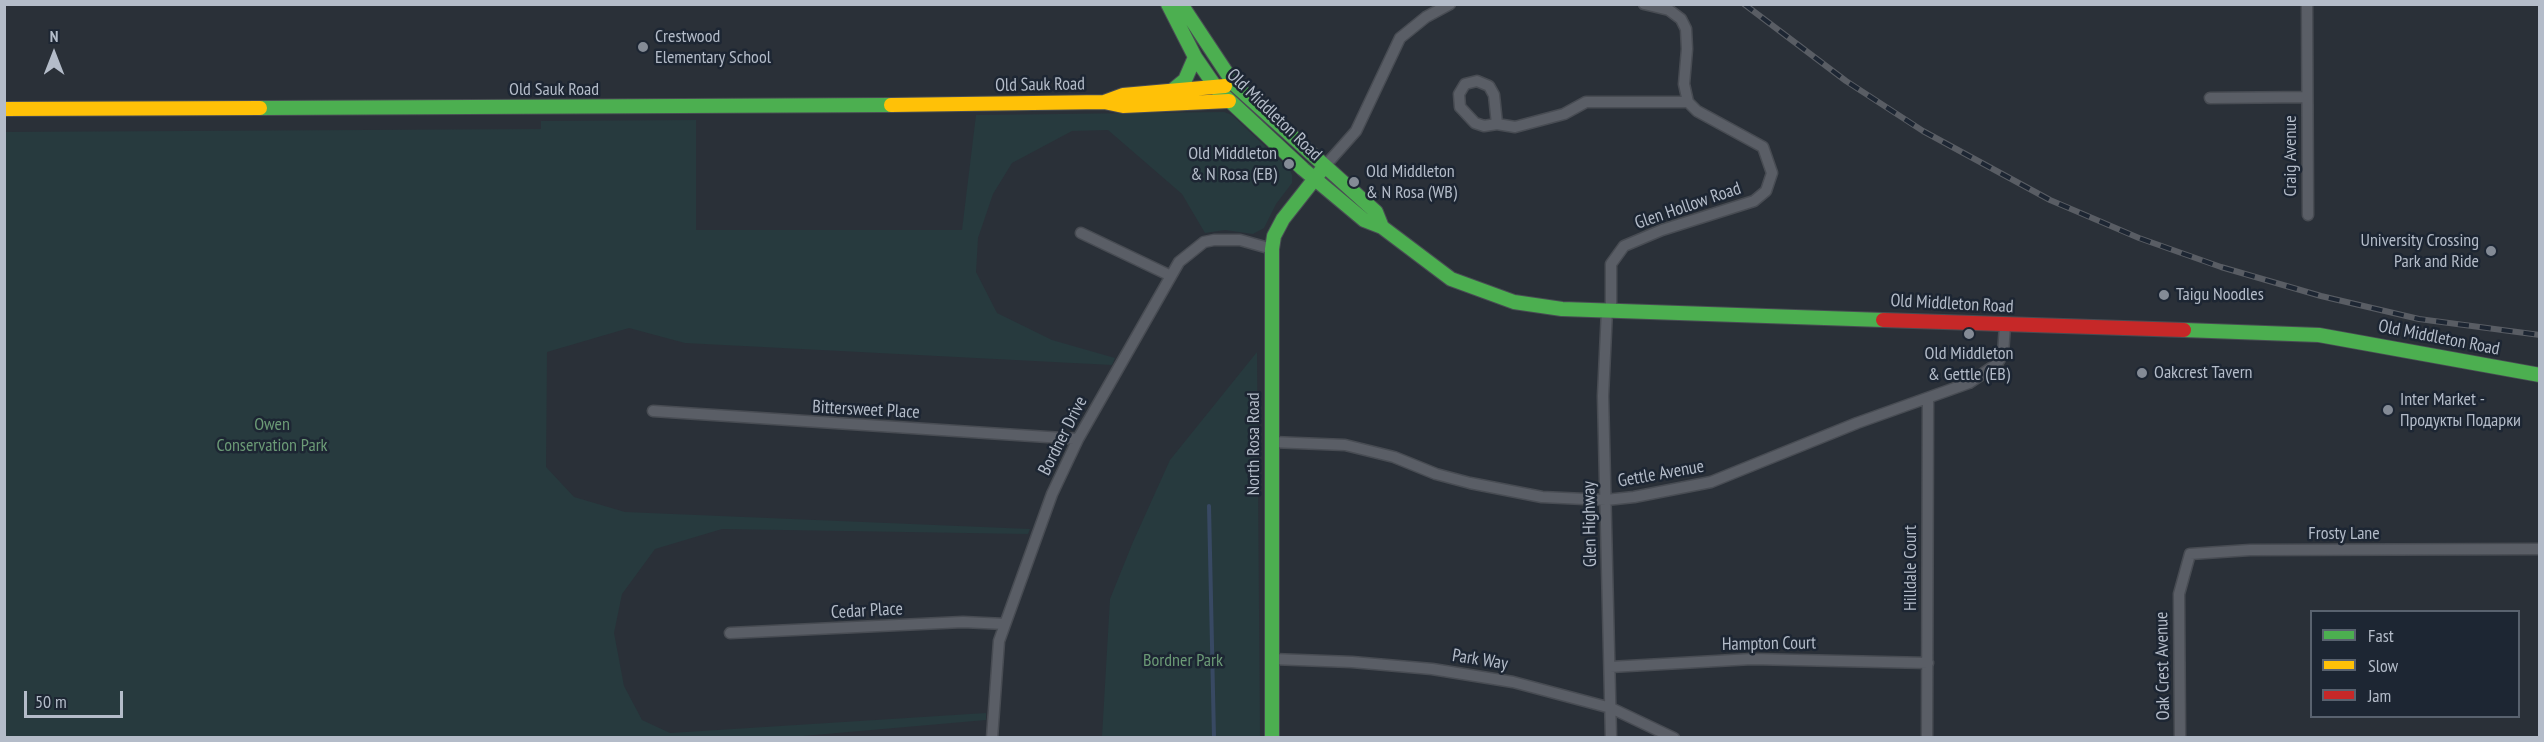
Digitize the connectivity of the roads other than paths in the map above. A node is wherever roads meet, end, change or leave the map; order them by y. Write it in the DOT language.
graph roads {
  1 [pos="1168,4"];
  2 [pos="1181,4"];
  3 [pos="1450,4"];
  4 [pos="1644,4"];
  5 [pos="2307,4"];
  6 [pos="1195,57"];
  7 [pos="1234,84"];
  8 [pos="1217,88"];
  9 [pos="1174,89"];
  10 [pos="2307,97"];
  11 [pos="2210,99"];
  12 [pos="1229,101"];
  13 [pos="1104,102"];
  14 [pos="1688,102"];
  15 [pos="4,109"];
  16 [pos="1497,124"];
  17 [pos="1324,167"];
  18 [pos="1314,178"];
  19 [pos="2308,215"];
  20 [pos="1382,227"];
  21 [pos="1081,233"];
  22 [pos="1272,249"];
  23 [pos="1171,276"];
  24 [pos="1609,310"];
  25 [pos="2005,325"];
  26 [pos="2540,375"];
  27 [pos="1928,398"];
  28 [pos="653,411"];
  29 [pos="1078,439"];
  30 [pos="1272,442"];
  31 [pos="1606,500"];
  32 [pos="2540,549"];
  33 [pos="2179,594"];
  34 [pos="1005,624"];
  35 [pos="730,633"];
  36 [pos="1272,659"];
  37 [pos="1928,663"];
  38 [pos="1610,667"];
  39 [pos="1611,708"];
  40 [pos="992,738"];
  41 [pos="1272,738"];
  42 [pos="1611,738"];
  43 [pos="1674,738"];
  44 [pos="1927,738"];
  45 [pos="2180,738"];
  1 -- 6 [label="street, Old Middleton Road"];
  2 -- 7 [label="street, Old Middleton Road"];
  3 -- 17 [label="street"];
  4 -- 14 [label="street"];
  5 -- 10 [label="street, Craig Avenue"];
  6 -- 8 [label="street, Old Middleton Road"];
  6 -- 9 [label="street"];
  7 -- 8 [label="street, Old Sauk Road"];
  7 -- 12 [label="street"];
  7 -- 17 [label="street, Old Middleton Road"];
  8 -- 9 [label="street, Old Sauk Road"];
  8 -- 12 [label="street, Old Middleton Road"];
  9 -- 13 [label="street, Old Sauk Road"];
  10 -- 11 [label="street, Craig Avenue"];
  10 -- 19 [label="street, Craig Avenue"];
  12 -- 13 [label="street, Old Sauk Road"];
  12 -- 18 [label="street, Old Middleton Road"];
  13 -- 15 [label="street, Old Sauk Road"];
  14 -- 16 [label="street"];
  14 -- 24 [label="street, Glen Hollow Road"];
  16 -- 16 [label="street"];
  17 -- 18 [label="street, North Rosa Road"];
  17 -- 20 [label="street, Old Middleton Road"];
  18 -- 20 [label="street, Old Middleton Road"];
  18 -- 22 [label="street, North Rosa Road"];
  20 -- 24 [label="street, Old Middleton Road"];
  21 -- 23 [label="street"];
  22 -- 23 [label="street, Bordner Drive"];
  22 -- 30 [label="street, North Rosa Road"];
  23 -- 29 [label="street, Bordner Drive"];
  24 -- 25 [label="street, Old Middleton Road"];
  24 -- 31 [label="street, Glen Highway"];
  25 -- 26 [label="street, Old Middleton Road"];
  25 -- 27 [label="street, Gettle Avenue"];
  27 -- 31 [label="street, Gettle Avenue"];
  27 -- 37 [label="street, Hilldale Court"];
  28 -- 29 [label="street, Bittersweet Place"];
  29 -- 34 [label="street, Bordner Drive"];
  30 -- 31 [label="street, Gettle Avenue"];
  30 -- 36 [label="street, North Rosa Road"];
  31 -- 38 [label="street, Glen Highway"];
  32 -- 33 [label="street, Frosty Lane"];
  33 -- 45 [label="street, Oak Crest Avenue"];
  34 -- 35 [label="street, Cedar Place"];
  34 -- 40 [label="street, Bordner Drive"];
  36 -- 39 [label="street, Park Way"];
  36 -- 41 [label="street, North Rosa Road"];
  37 -- 38 [label="street, Hampton Court"];
  37 -- 44 [label="street, Hilldale Court"];
  38 -- 39 [label="street, Glen Highway"];
  39 -- 42 [label="street, Glen Highway"];
  39 -- 43 [label="street, Park Way"];
}
